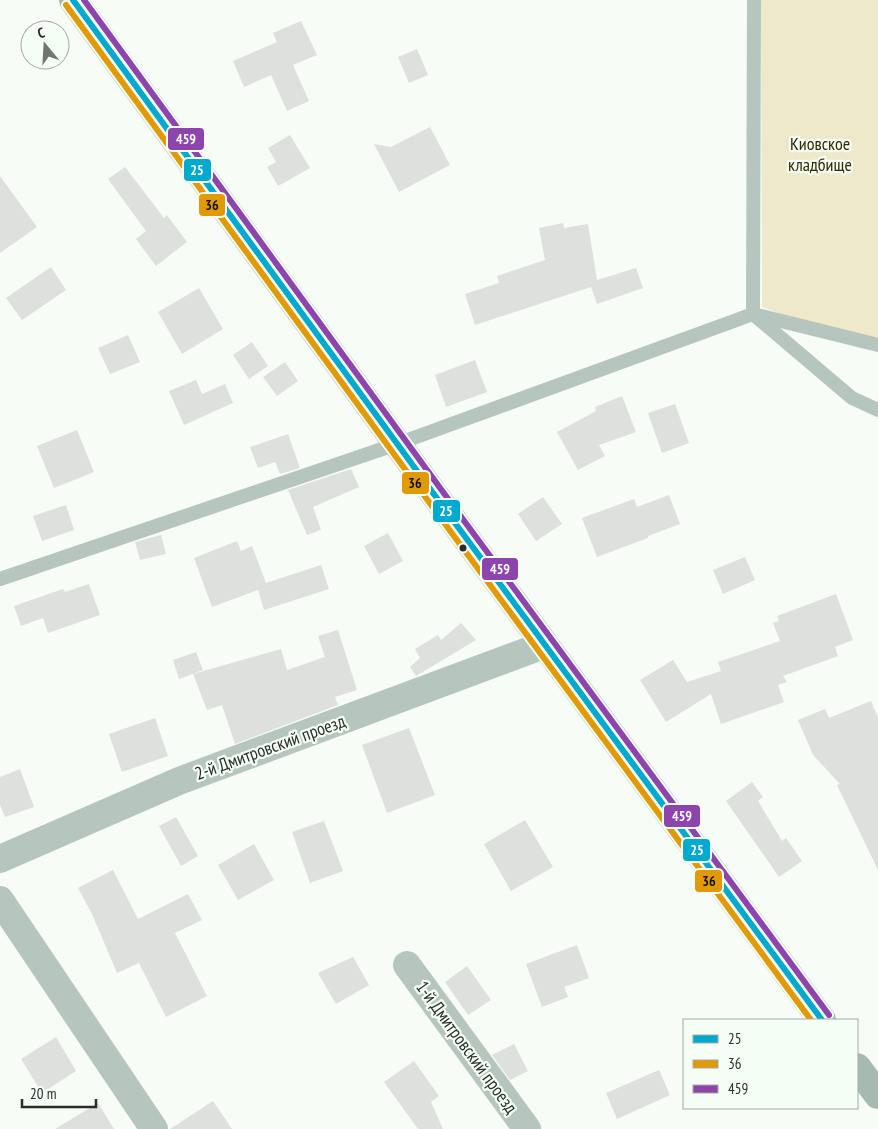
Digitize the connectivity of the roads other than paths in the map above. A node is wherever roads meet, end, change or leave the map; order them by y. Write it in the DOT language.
graph roads {
  1 [pos="73,0"];
  2 [pos="754,0"];
  3 [pos="753,314"];
  4 [pos="878,345"];
  5 [pos="878,410"];
  6 [pos="397,444"];
  7 [pos="0,579"];
  8 [pos="544,645"];
  9 [pos="0,859"];
  10 [pos="0,900"];
  11 [pos="407,965"];
  12 [pos="821,1019"];
  13 [pos="858,1068"];
  14 [pos="878,1095"];
  15 [pos="154,1129"];
  16 [pos="527,1129"];
  1 -- 6 [label="main road"];
  2 -- 3 [label="lane"];
  3 -- 4 [label="lane"];
  3 -- 5 [label="lane"];
  3 -- 6 [label="lane"];
  6 -- 7 [label="lane"];
  6 -- 8 [label="main road"];
  8 -- 9 [label="street, 2-й Дмитровский проезд"];
  8 -- 12 [label="main road"];
  10 -- 15 [label="street"];
  11 -- 16 [label="street, 1-й Дмитровский проезд"];
  13 -- 14 [label="main road"];
}
